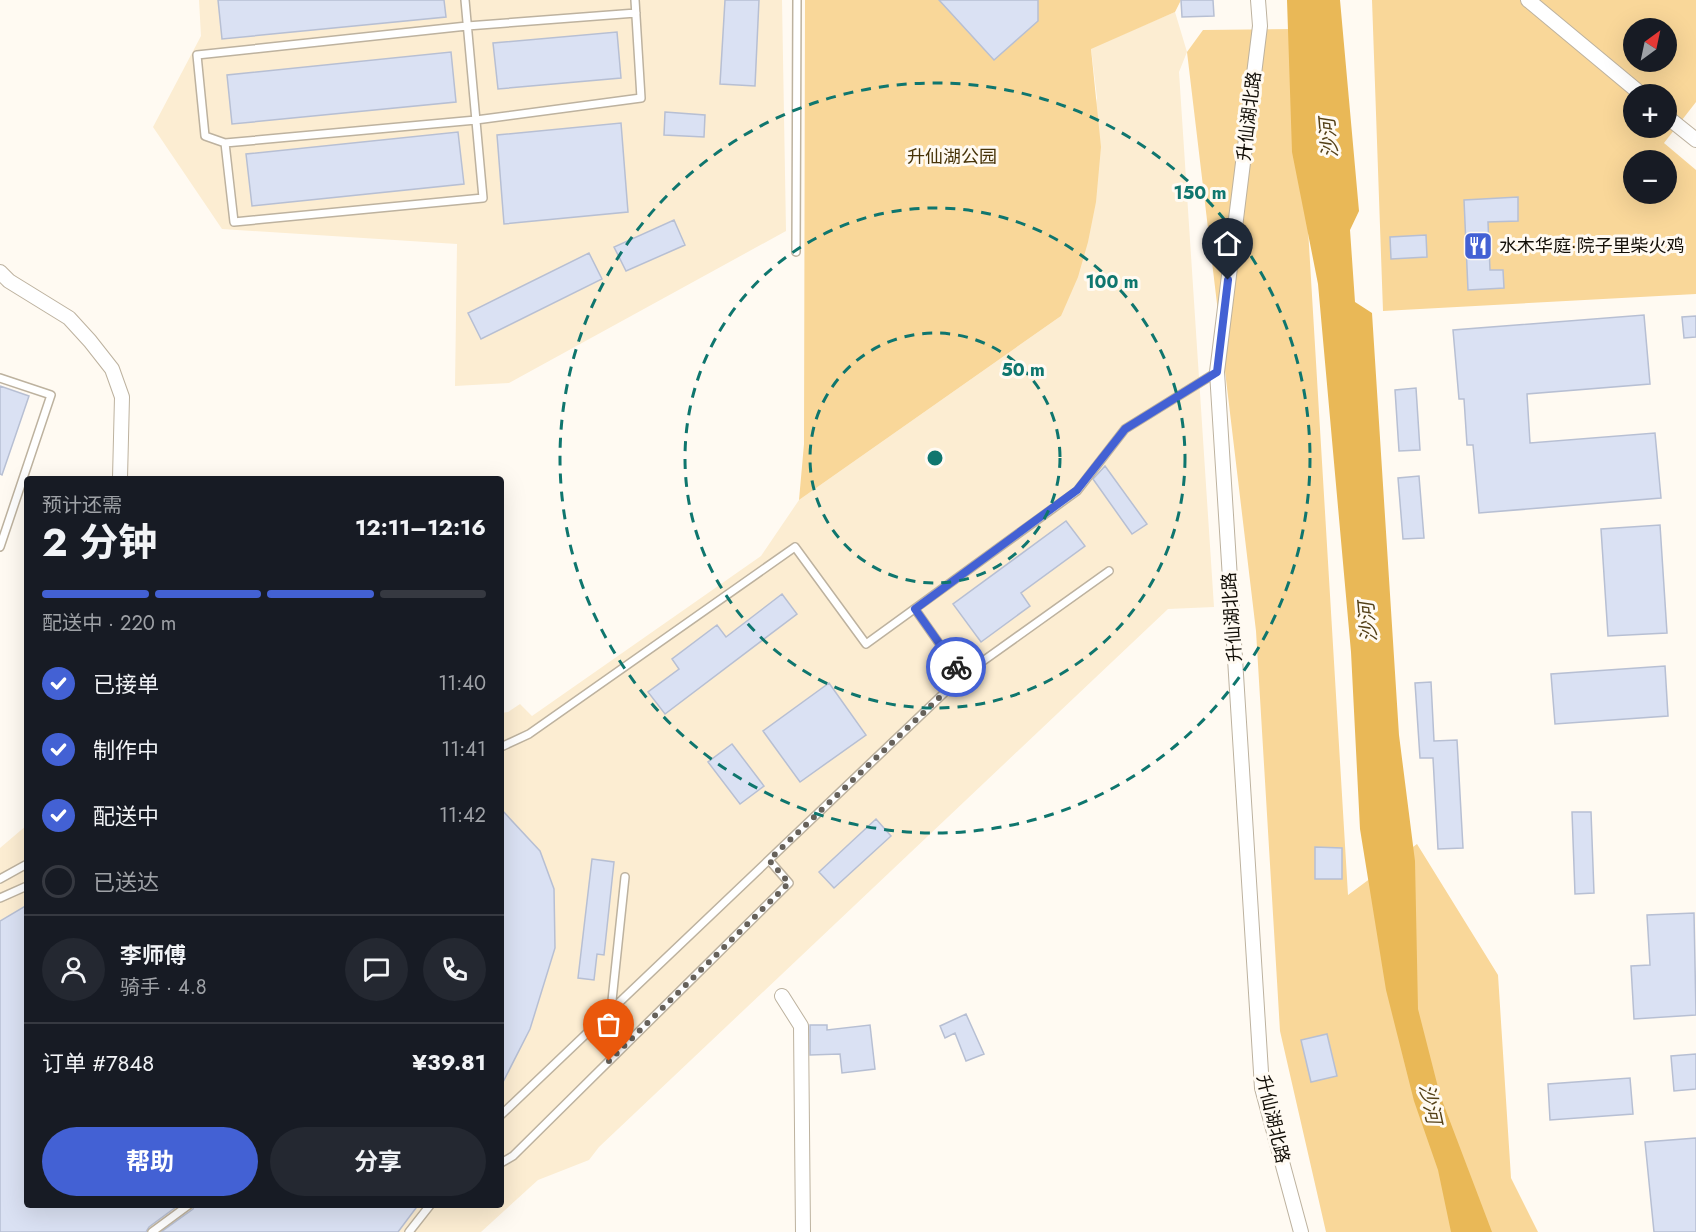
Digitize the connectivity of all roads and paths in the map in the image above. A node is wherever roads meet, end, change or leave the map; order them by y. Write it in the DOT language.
graph roads {
  1 [pos="465,0"];
  2 [pos="635,0"];
  3 [pos="797,0"];
  4 [pos="1258,0"];
  5 [pos="1528,0"];
  6 [pos="636,13"];
  7 [pos="467,26"];
  8 [pos="1629,84"];
  9 [pos="476,120"];
  10 [pos="1677,125"];
  11 [pos="1696,140"];
  12 [pos="225,143"];
  13 [pos="796,252"];
  14 [pos="0,272"];
  15 [pos="1217,372"];
  16 [pos="0,378"];
  17 [pos="120,476"];
  18 [pos="0,548"];
  19 [pos="1109,571"];
  20 [pos="915,609"];
  21 [pos="962,676"];
  22 [pos="504,746"];
  23 [pos="769,860"];
  24 [pos="24,866"];
  25 [pos="626,877"];
  26 [pos="0,879"];
  27 [pos="24,887"];
  28 [pos="0,898"];
  29 [pos="782,996"];
  30 [pos="611,1010"];
  31 [pos="504,1112"];
  32 [pos="504,1161"];
  33 [pos="185,1208"];
  34 [pos="428,1208"];
  35 [pos="152,1232"];
  36 [pos="409,1232"];
  37 [pos="803,1232"];
  38 [pos="1301,1232"];
  1 -- 7 [label="lane"];
  2 -- 6 [label="lane"];
  3 -- 13 [label="lane"];
  4 -- 15 [label="street, 升仙湖北路"];
  5 -- 8 [label="street"];
  6 -- 7 [label="lane"];
  6 -- 9 [label="lane"];
  7 -- 9 [label="lane"];
  7 -- 12 [label="lane"];
  9 -- 12 [label="lane"];
  9 -- 12 [label="lane"];
  10 -- 11 [label="street"];
  14 -- 17 [label="street"];
  15 -- 20 [label="lane"];
  15 -- 38 [label="street, 升仙湖北路"];
  16 -- 18 [label="lane"];
  19 -- 21 [label="lane"];
  20 -- 21 [label="lane"];
  20 -- 22 [label="lane"];
  21 -- 23 [label="lane"];
  23 -- 30 [label="lane"];
  23 -- 32 [label="lane"];
  24 -- 26 [label="lane"];
  25 -- 30 [label="lane"];
  27 -- 28 [label="lane"];
  29 -- 37 [label="street"];
  30 -- 31 [label="lane"];
  33 -- 35 [label="lane"];
  34 -- 36 [label="lane"];
}
